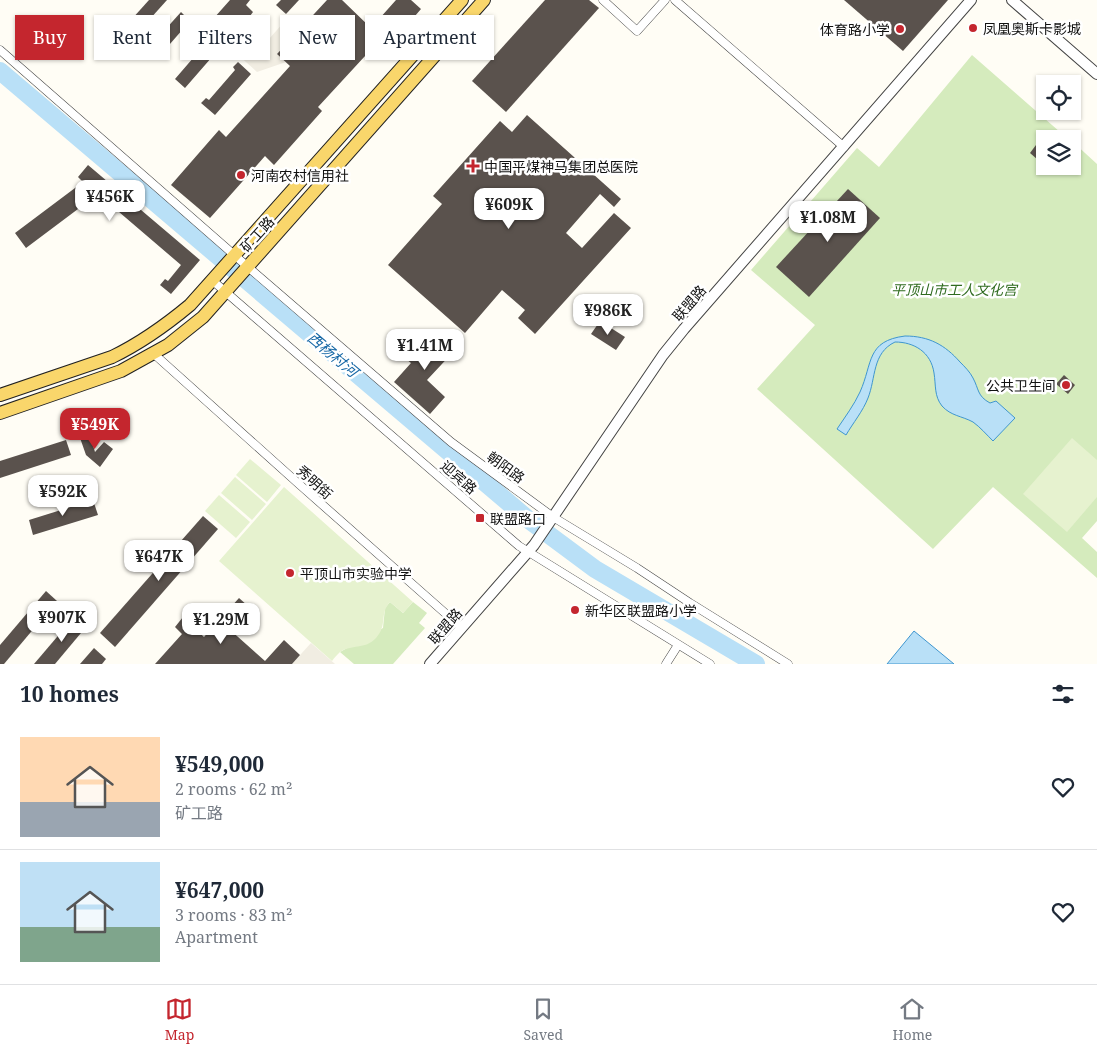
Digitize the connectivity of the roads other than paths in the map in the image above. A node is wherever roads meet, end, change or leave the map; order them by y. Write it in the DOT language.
graph roads {
  1 [pos="462,0"];
  2 [pos="484,0"];
  3 [pos="603,0"];
  4 [pos="665,0"];
  5 [pos="675,0"];
  6 [pos="971,0"];
  7 [pos="1012,0"];
  8 [pos="0,50"];
  9 [pos="1097,74"];
  10 [pos="844,147"];
  11 [pos="235,256"];
  12 [pos="248,267"];
  13 [pos="217,277"];
  14 [pos="229,288"];
  15 [pos="154,354"];
  16 [pos="0,395"];
  17 [pos="0,413"];
  18 [pos="551,519"];
  19 [pos="531,549"];
  20 [pos="462,628"];
  21 [pos="678,645"];
  22 [pos="430,664"];
  23 [pos="666,664"];
  24 [pos="710,664"];
  25 [pos="788,664"];
  1 -- 11 [label="main road, 矿工路"];
  2 -- 12 [label="main road, 矿工路"];
  3 -- 4 [label="street"];
  5 -- 10 [label="street"];
  6 -- 10 [label="street, 联盟路"];
  7 -- 9 [label="street"];
  8 -- 11 [label="street, 朝阳路"];
  10 -- 18 [label="street, 联盟路"];
  11 -- 12 [label="street, 朝阳路"];
  11 -- 13 [label="main road, 矿工路"];
  12 -- 14 [label="main road, 矿工路"];
  12 -- 18 [label="street, 朝阳路"];
  13 -- 14 [label="street, 迎宾路"];
  13 -- 16 [label="main road, 矿工路"];
  14 -- 15 [label="main road, 矿工路"];
  14 -- 19 [label="street, 迎宾路"];
  15 -- 17 [label="main road, 矿工路"];
  15 -- 20 [label="street, 秀明街"];
  18 -- 19 [label="street, 联盟路"];
  18 -- 25 [label="street, 朝阳路"];
  19 -- 20 [label="street, 联盟路"];
  19 -- 21 [label="street, 迎宾路"];
  20 -- 22 [label="street, 联盟路"];
  21 -- 23 [label="street"];
  21 -- 24 [label="street, 迎宾路"];
}
